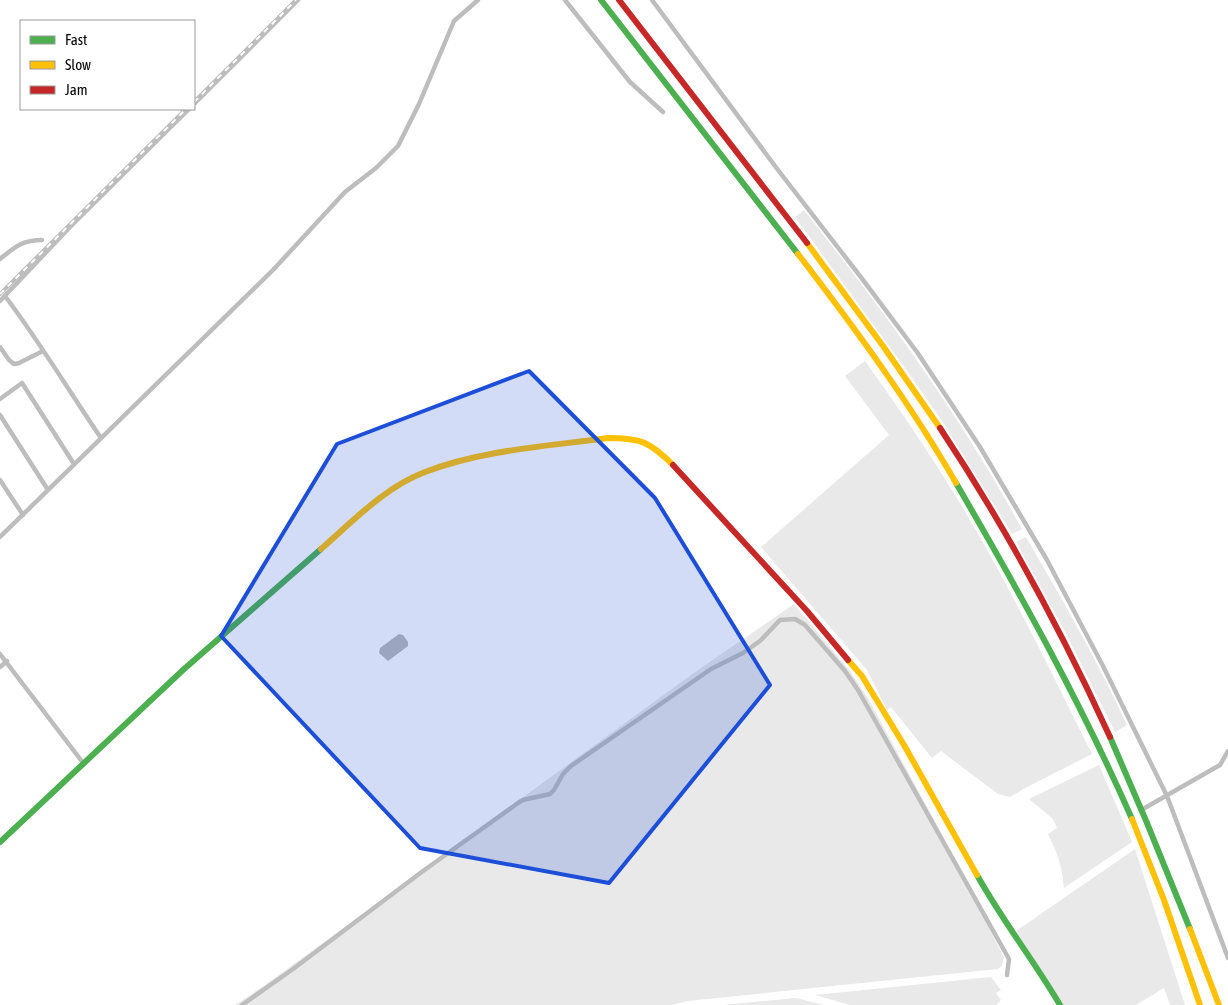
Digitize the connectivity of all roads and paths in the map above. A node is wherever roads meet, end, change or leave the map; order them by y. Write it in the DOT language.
graph roads {
  1 [pos="298,0"];
  2 [pos="478,0"];
  3 [pos="565,0"];
  4 [pos="601,0"];
  5 [pos="619,0"];
  6 [pos="652,0"];
  7 [pos="195,103"];
  8 [pos="188,110"];
  9 [pos="663,112"];
  10 [pos="42,240"];
  11 [pos="0,259"];
  12 [pos="5,296"];
  13 [pos="0,301"];
  14 [pos="0,347"];
  15 [pos="43,351"];
  16 [pos="0,398"];
  17 [pos="0,415"];
  18 [pos="100,438"];
  19 [pos="74,464"];
  20 [pos="0,480"];
  21 [pos="48,490"];
  22 [pos="23,515"];
  23 [pos="0,537"];
  24 [pos="0,654"];
  25 [pos="7,661"];
  26 [pos="0,668"];
  27 [pos="1228,751"];
  28 [pos="84,764"];
  29 [pos="1167,796"];
  30 [pos="1143,809"];
  31 [pos="0,842"];
  32 [pos="1228,958"];
  33 [pos="1007,975"];
  34 [pos="242,1005"];
  35 [pos="1060,1005"];
  36 [pos="1200,1005"];
  37 [pos="1219,1005"];
  1 -- 7 [label="street"];
  2 -- 18 [label="street"];
  3 -- 9 [label="street"];
  4 -- 36 [label="main road"];
  5 -- 30 [label="main road"];
  6 -- 29 [label="street"];
  8 -- 12 [label="street"];
  10 -- 11 [label="street"];
  12 -- 13 [label="street"];
  12 -- 15 [label="street"];
  14 -- 15 [label="street"];
  15 -- 18 [label="street"];
  16 -- 19 [label="street"];
  17 -- 21 [label="street"];
  18 -- 19 [label="street"];
  19 -- 21 [label="street"];
  20 -- 22 [label="street"];
  21 -- 22 [label="street"];
  22 -- 23 [label="street"];
  24 -- 25 [label="street"];
  25 -- 26 [label="street"];
  25 -- 28 [label="street"];
  27 -- 29 [label="street"];
  28 -- 31 [label="main road"];
  28 -- 35 [label="main road"];
  29 -- 30 [label="street"];
  29 -- 32 [label="street"];
  30 -- 37 [label="main road"];
  33 -- 34 [label="street"];
}
